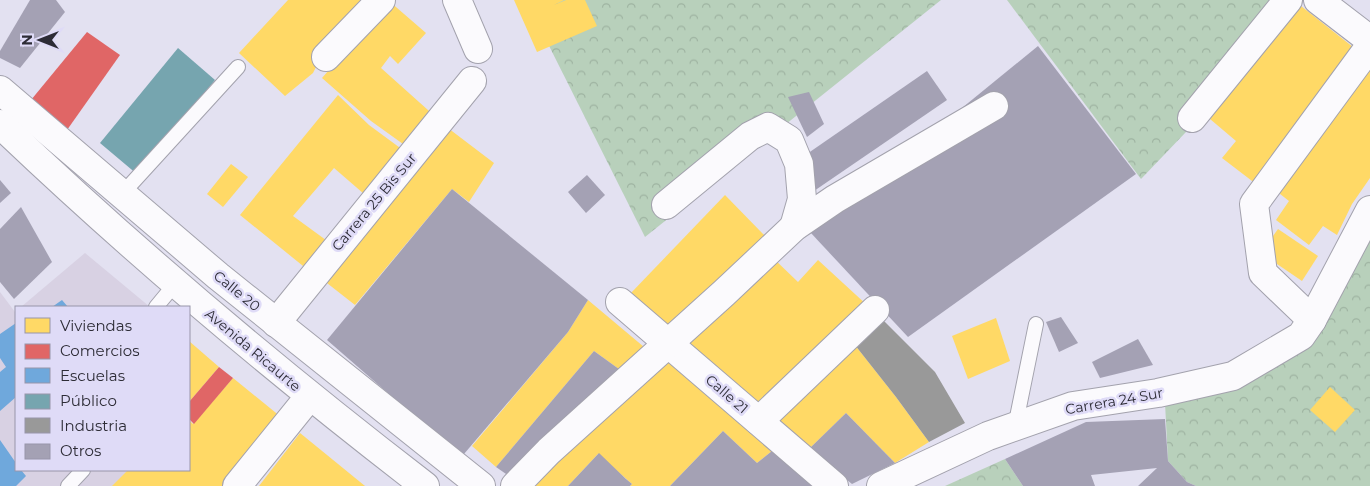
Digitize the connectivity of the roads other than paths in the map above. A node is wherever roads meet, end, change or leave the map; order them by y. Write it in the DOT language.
graph roads {
  1 [pos="381,0"];
  2 [pos="457,0"];
  3 [pos="1288,0"];
  4 [pos="1318,0"];
  5 [pos="1370,40"];
  6 [pos="1370,46"];
  7 [pos="478,49"];
  8 [pos="326,57"];
  9 [pos="238,67"];
  10 [pos="472,82"];
  11 [pos="0,90"];
  12 [pos="994,106"];
  13 [pos="1192,118"];
  14 [pos="0,124"];
  15 [pos="122,194"];
  16 [pos="666,205"];
  17 [pos="1370,210"];
  18 [pos="794,227"];
  19 [pos="175,284"];
  20 [pos="620,302"];
  21 [pos="157,306"];
  22 [pos="875,310"];
  23 [pos="1312,320"];
  24 [pos="276,323"];
  25 [pos="1036,324"];
  26 [pos="669,344"];
  27 [pos="309,397"];
  28 [pos="759,421"];
  29 [pos="1014,427"];
  30 [pos="82,471"];
  31 [pos="68,486"];
  32 [pos="237,486"];
  33 [pos="425,486"];
  34 [pos="480,486"];
  35 [pos="515,486"];
  36 [pos="834,486"];
  37 [pos="881,486"];
  1 -- 8 [label="street"];
  2 -- 7 [label="street"];
  3 -- 13 [label="street"];
  4 -- 5 [label="street"];
  6 -- 23 [label="street"];
  9 -- 15 [label="lane"];
  10 -- 24 [label="street, Carrera 25 Bis Sur"];
  11 -- 15 [label="street, Calle 20"];
  12 -- 18 [label="street"];
  14 -- 19 [label="street, Avenida Ricaurte"];
  15 -- 24 [label="street, Calle 20"];
  16 -- 18 [label="street"];
  17 -- 23 [label="street, Carrera 24 Sur"];
  18 -- 26 [label="street"];
  19 -- 21 [label="lane"];
  19 -- 27 [label="street, Avenida Ricaurte"];
  20 -- 26 [label="street, Calle 21"];
  22 -- 28 [label="street"];
  23 -- 29 [label="street, Carrera 24 Sur"];
  24 -- 34 [label="street, Calle 20"];
  25 -- 29 [label="lane"];
  26 -- 28 [label="street, Calle 21"];
  26 -- 35 [label="street"];
  27 -- 32 [label="street"];
  27 -- 33 [label="street, Avenida Ricaurte"];
  28 -- 36 [label="street, Calle 21"];
  29 -- 37 [label="street, Carrera 24 Sur"];
  30 -- 31 [label="lane"];
}
